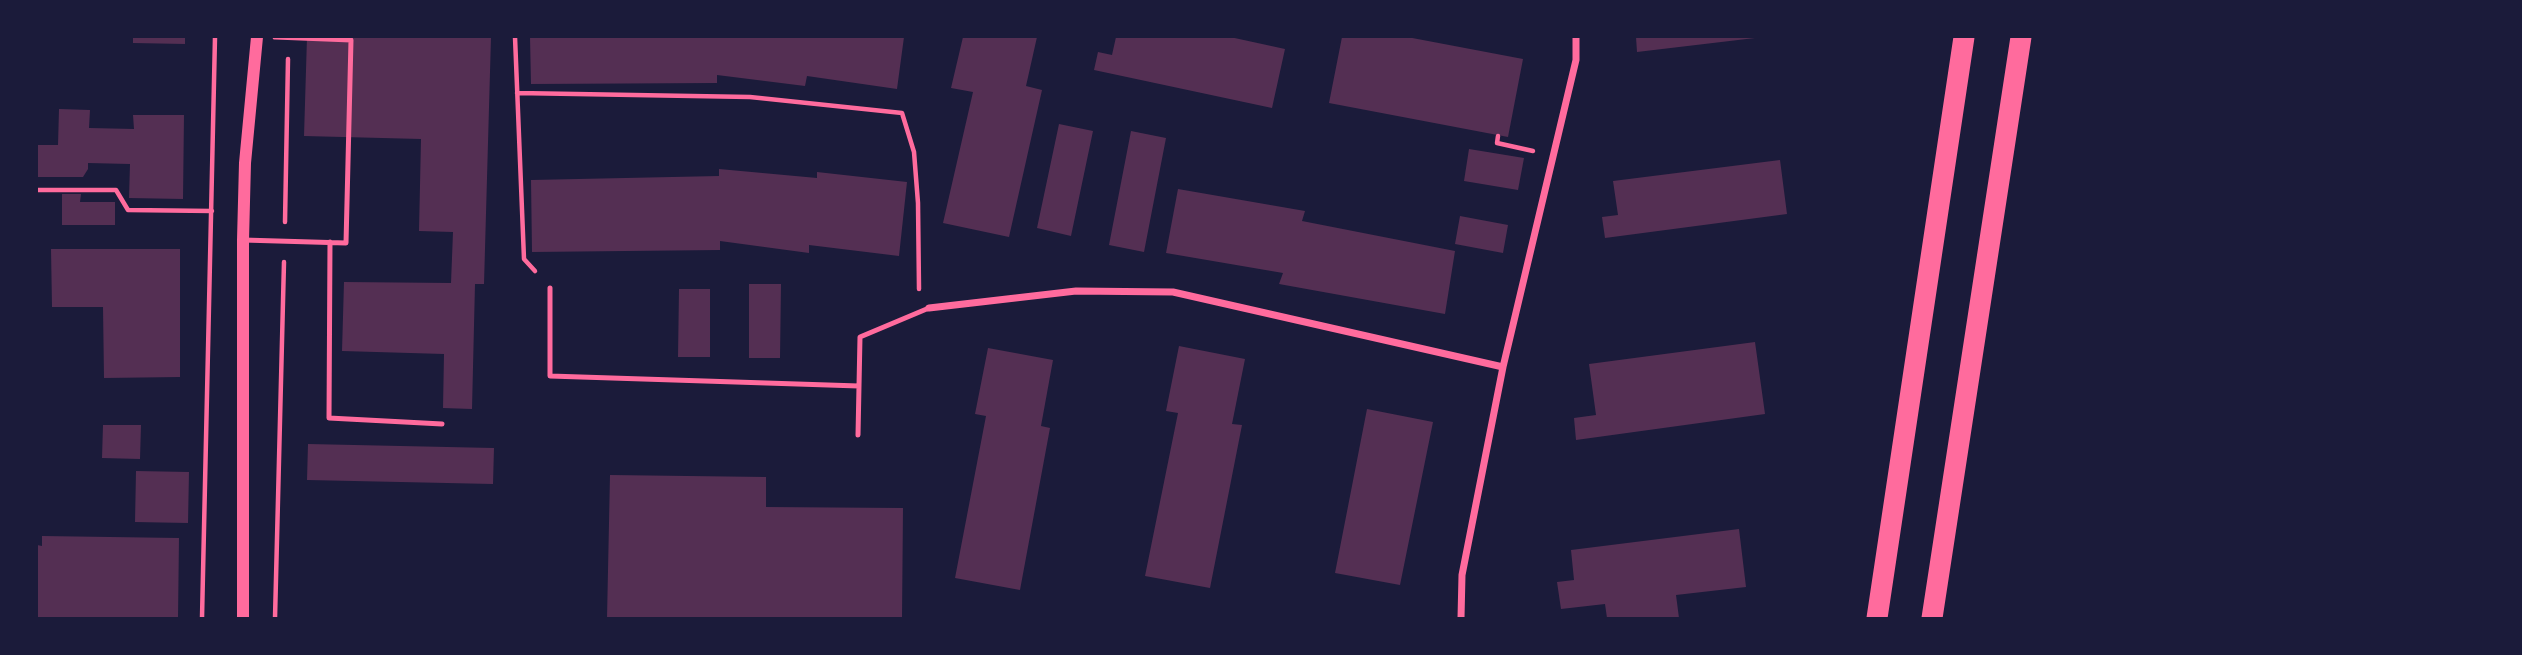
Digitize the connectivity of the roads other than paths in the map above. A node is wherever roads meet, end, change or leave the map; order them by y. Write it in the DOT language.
graph roads {
  1 [pos="257,37"];
  2 [pos="275,37"];
  3 [pos="1576,37"];
  4 [pos="1964,37"];
  5 [pos="2021,37"];
  6 [pos="289,38"];
  7 [pos="243,240"];
  8 [pos="330,242"];
  9 [pos="550,288"];
  10 [pos="929,308"];
  11 [pos="1503,367"];
  12 [pos="859,386"];
  13 [pos="442,424"];
  14 [pos="858,435"];
  15 [pos="243,618"];
  16 [pos="1461,618"];
  17 [pos="1877,618"];
  18 [pos="1933,618"];
  1 -- 7 [label="street"];
  2 -- 6 [label="lane"];
  3 -- 11 [label="street"];
  4 -- 17 [label="highway"];
  5 -- 18 [label="highway"];
  6 -- 8 [label="lane"];
  7 -- 8 [label="lane"];
  7 -- 15 [label="street"];
  8 -- 13 [label="lane"];
  9 -- 12 [label="lane"];
  10 -- 11 [label="street"];
  10 -- 12 [label="lane"];
  11 -- 16 [label="street"];
  12 -- 14 [label="lane"];
}
